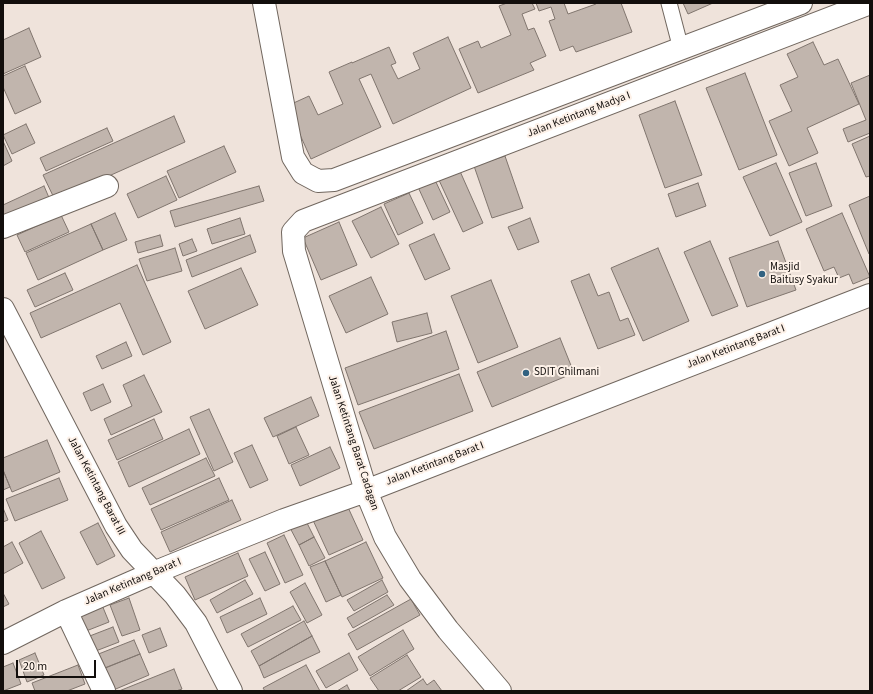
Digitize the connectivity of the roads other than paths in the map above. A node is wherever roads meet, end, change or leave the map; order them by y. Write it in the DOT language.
graph roads {
  1 [pos="264,3"];
  2 [pos="669,3"];
  3 [pos="801,3"];
  4 [pos="870,3"];
  5 [pos="681,49"];
  6 [pos="107,186"];
  7 [pos="3,227"];
  8 [pos="293,232"];
  9 [pos="870,295"];
  10 [pos="3,309"];
  11 [pos="11,342"];
  12 [pos="366,491"];
  13 [pos="153,573"];
  14 [pos="66,611"];
  15 [pos="3,643"];
  16 [pos="104,691"];
  17 [pos="231,691"];
  18 [pos="500,691"];
  1 -- 5 [label="street"];
  2 -- 5 [label="lane"];
  3 -- 5 [label="street"];
  4 -- 8 [label="street, Jalan Ketintang Madya I"];
  6 -- 7 [label="street"];
  8 -- 12 [label="street, Jalan Ketintang Barat Cadagan"];
  9 -- 12 [label="street, Jalan Ketintang Barat I"];
  10 -- 11 [label="street, Jalan Ketintang Barat III"];
  11 -- 13 [label="street, Jalan Ketintang Barat III"];
  12 -- 13 [label="street, Jalan Ketintang Barat I"];
  12 -- 18 [label="street, Jalan Ketintang Barat Cadagan"];
  13 -- 14 [label="street, Jalan Ketintang Barat I"];
  13 -- 17 [label="street, Jalan Ketintang Barat III"];
  14 -- 15 [label="street, Jalan Ketintang Barat I"];
  14 -- 16 [label="street"];
}
